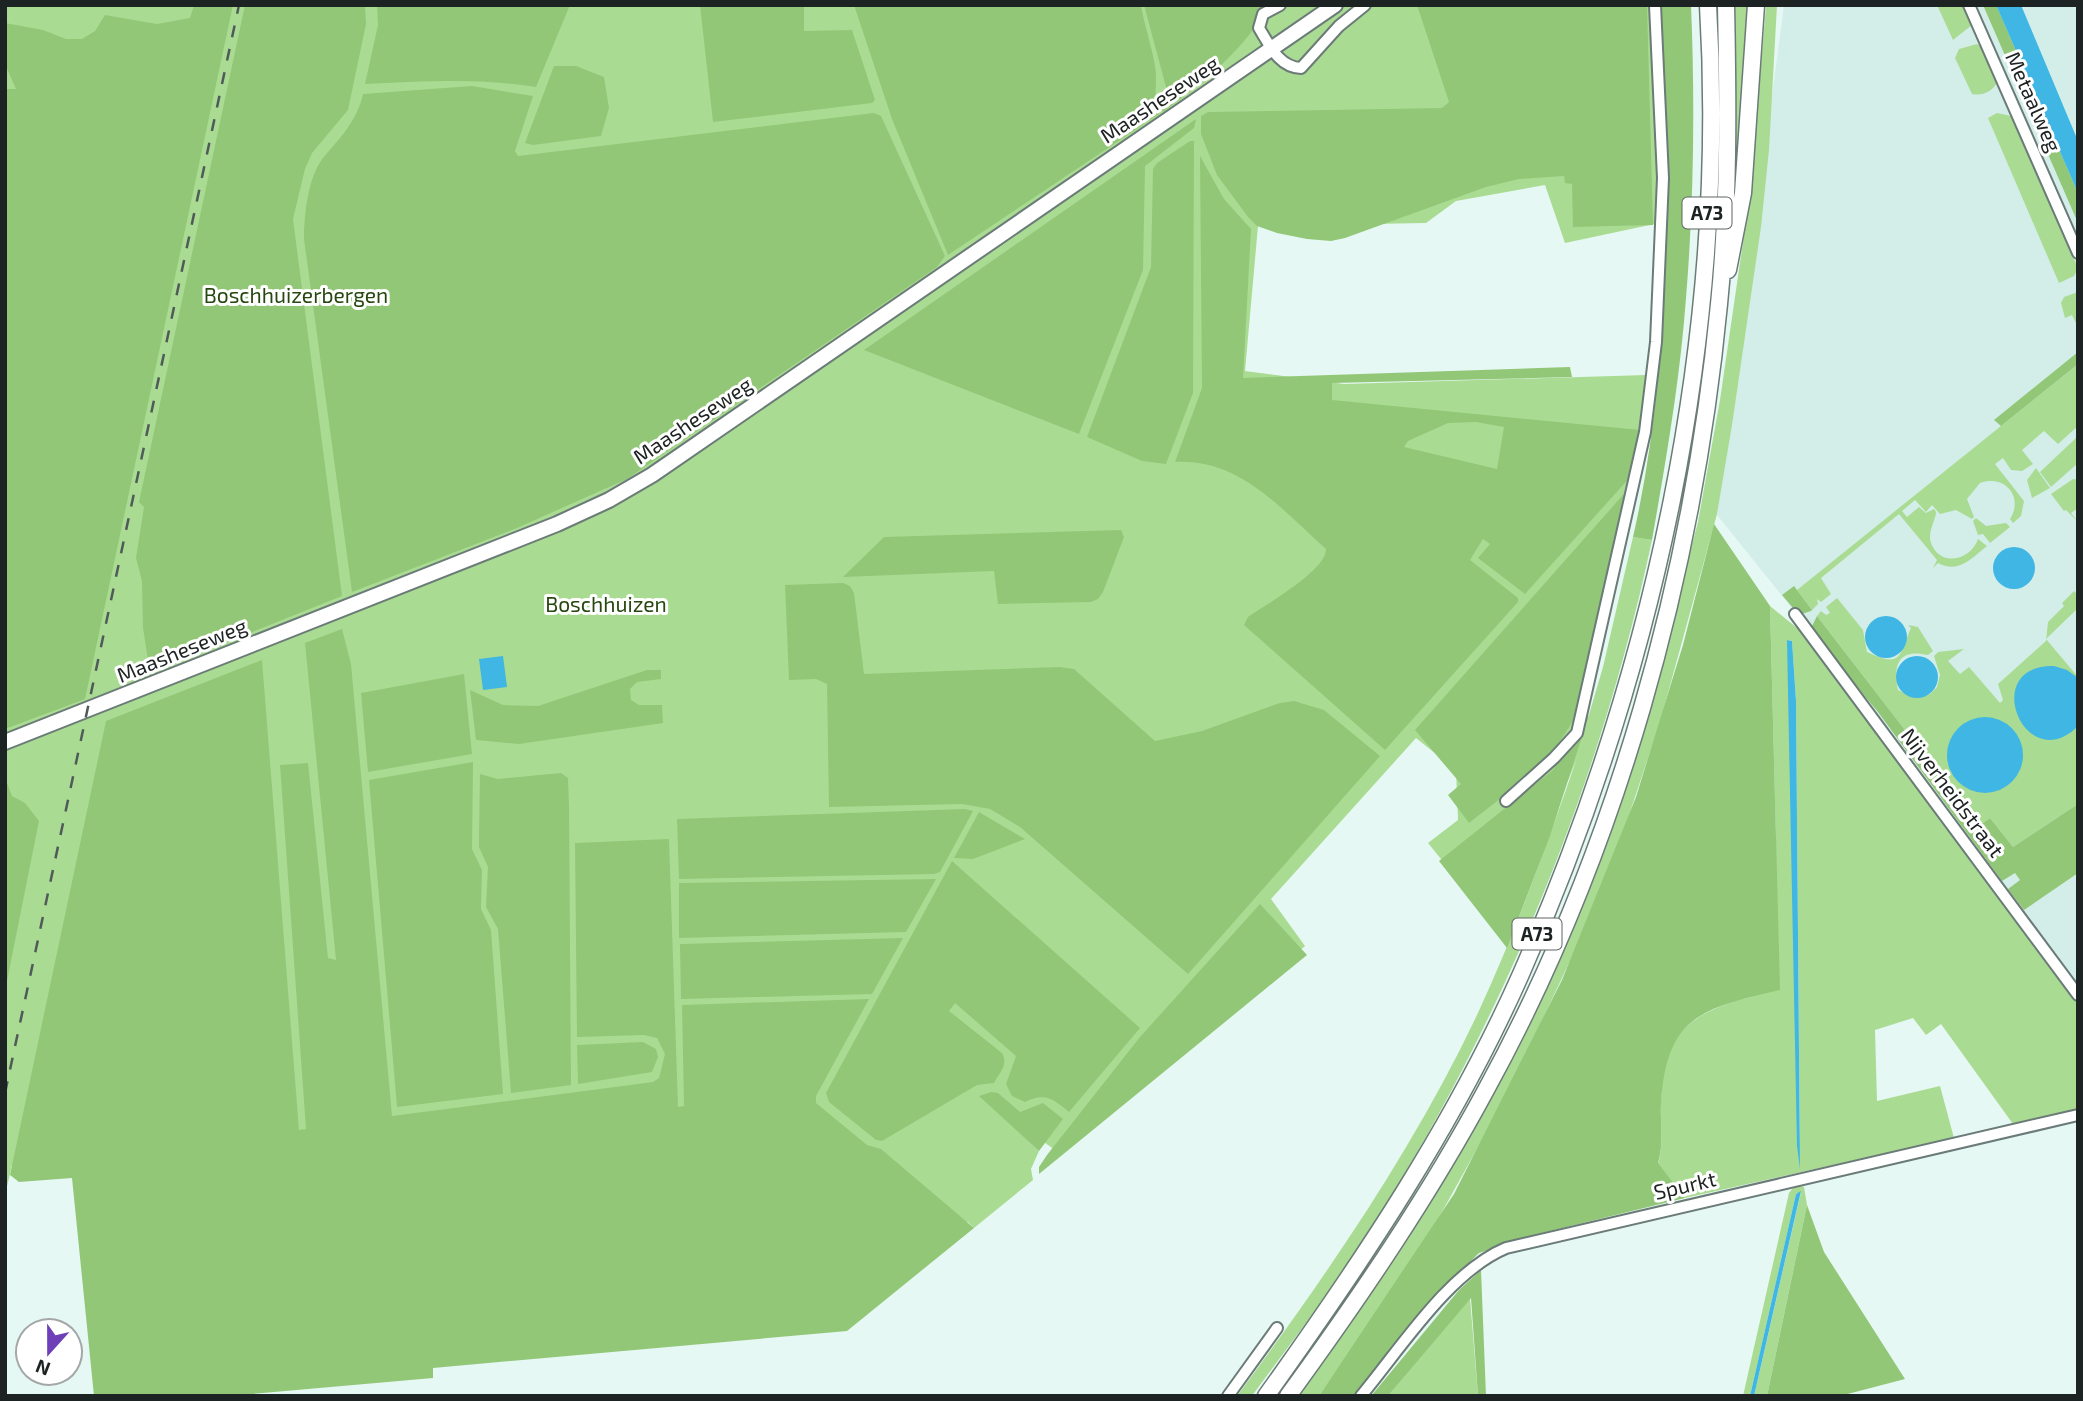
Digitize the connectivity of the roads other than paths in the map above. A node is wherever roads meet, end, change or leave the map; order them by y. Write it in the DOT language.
graph roads {
  1 [pos="1280,5"];
  2 [pos="1335,5"];
  3 [pos="1365,5"];
  4 [pos="1655,5"];
  5 [pos="1708,5"];
  6 [pos="1726,5"];
  7 [pos="1756,5"];
  8 [pos="1969,5"];
  9 [pos="1272,49"];
  10 [pos="2078,253"];
  11 [pos="1719,308"];
  12 [pos="1795,614"];
  13 [pos="5,742"];
  14 [pos="1506,801"];
  15 [pos="2078,995"];
  16 [pos="2078,1115"];
  17 [pos="1277,1328"];
  18 [pos="1228,1396"];
  19 [pos="1266,1396"];
  20 [pos="1288,1396"];
  21 [pos="1361,1396"];
  1 -- 9 [label="street"];
  2 -- 9 [label="main road, Maasheseweg"];
  3 -- 9 [label="street"];
  4 -- 14 [label="street"];
  5 -- 19 [label="highway, A73"];
  6 -- 11 [label="highway, A73"];
  7 -- 11 [label="highway, A73"];
  8 -- 10 [label="street, Metaalweg"];
  9 -- 13 [label="main road, Maasheseweg"];
  11 -- 20 [label="highway, A73"];
  12 -- 15 [label="street, Nijverheidstraat"];
  16 -- 21 [label="street, Spurkt"];
  17 -- 18 [label="street"];
}
